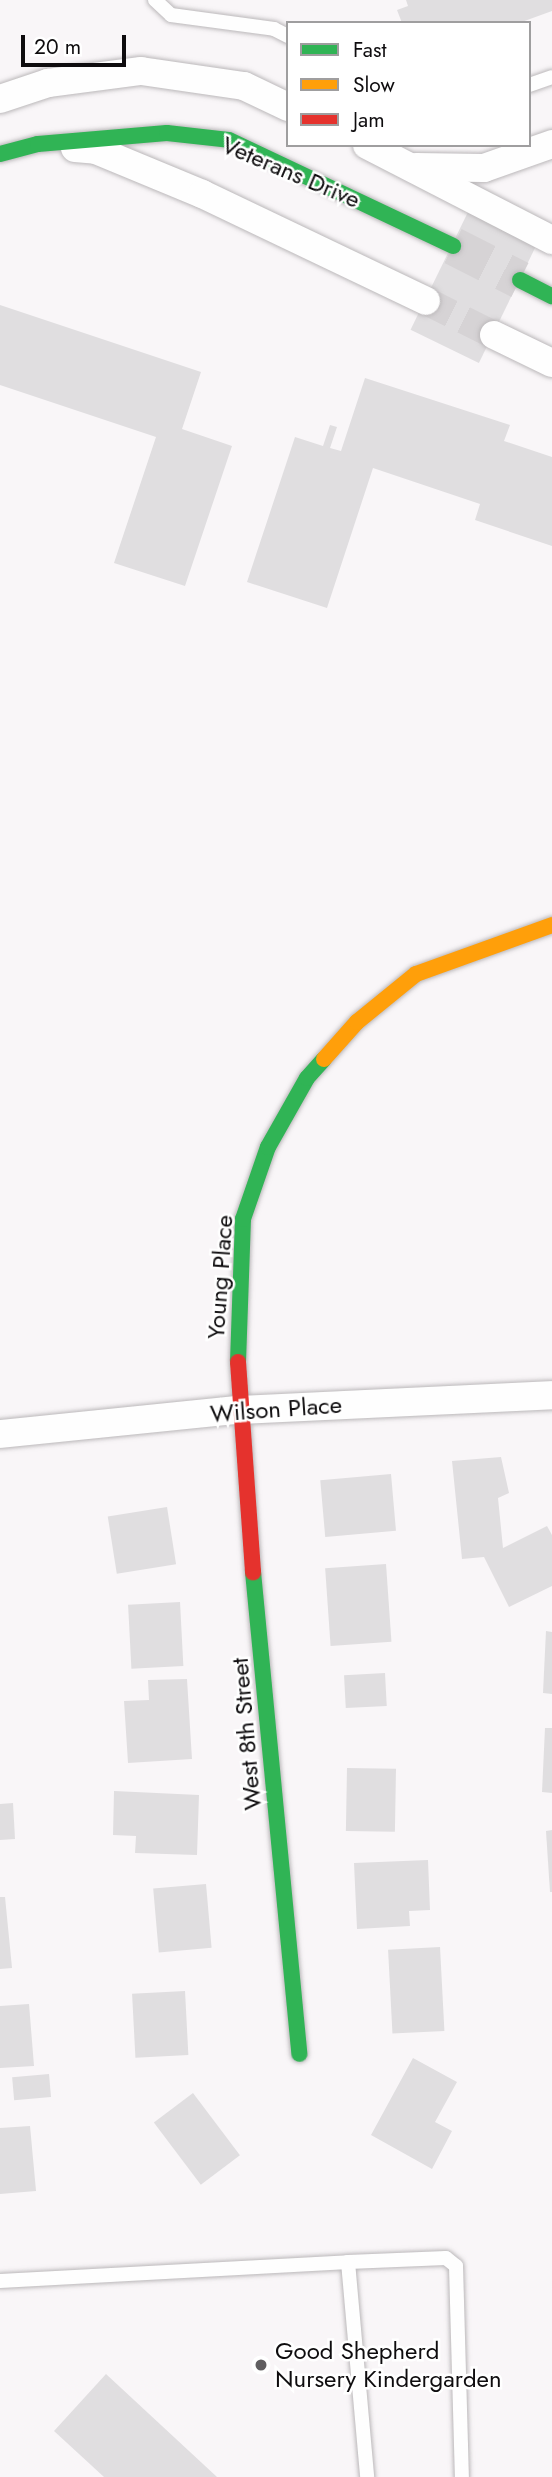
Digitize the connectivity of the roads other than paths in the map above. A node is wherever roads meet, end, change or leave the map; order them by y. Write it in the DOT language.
graph roads {
  1 [pos="155,0"];
  2 [pos="286,35"];
  3 [pos="552,77"];
  4 [pos="531,84"];
  5 [pos="0,99"];
  6 [pos="286,106"];
  7 [pos="38,144"];
  8 [pos="552,144"];
  9 [pos="371,147"];
  10 [pos="0,153"];
  11 [pos="410,166"];
  12 [pos="552,240"];
  13 [pos="453,246"];
  14 [pos="520,280"];
  15 [pos="552,296"];
  16 [pos="426,301"];
  17 [pos="494,335"];
  18 [pos="552,363"];
  19 [pos="552,925"];
  20 [pos="552,1395"];
  21 [pos="238,1410"];
  22 [pos="0,1434"];
  23 [pos="299,2054"];
  24 [pos="348,2262"];
  25 [pos="0,2281"];
  26 [pos="367,2477"];
  27 [pos="462,2477"];
  1 -- 2 [label="lane"];
  3 -- 4 [label="lane"];
  5 -- 6 [label="street"];
  7 -- 10 [label="street, Veterans Drive"];
  7 -- 13 [label="street, Veterans Drive"];
  7 -- 16 [label="street, Veterans Drive"];
  8 -- 11 [label="street"];
  9 -- 11 [label="street"];
  11 -- 12 [label="street"];
  14 -- 15 [label="street"];
  17 -- 18 [label="street"];
  19 -- 21 [label="street, Young Place"];
  20 -- 21 [label="street, Wilson Place"];
  21 -- 22 [label="street, Wilson Place"];
  21 -- 23 [label="street, West 8th Street"];
  24 -- 25 [label="lane"];
  24 -- 26 [label="lane"];
  24 -- 27 [label="lane"];
}
